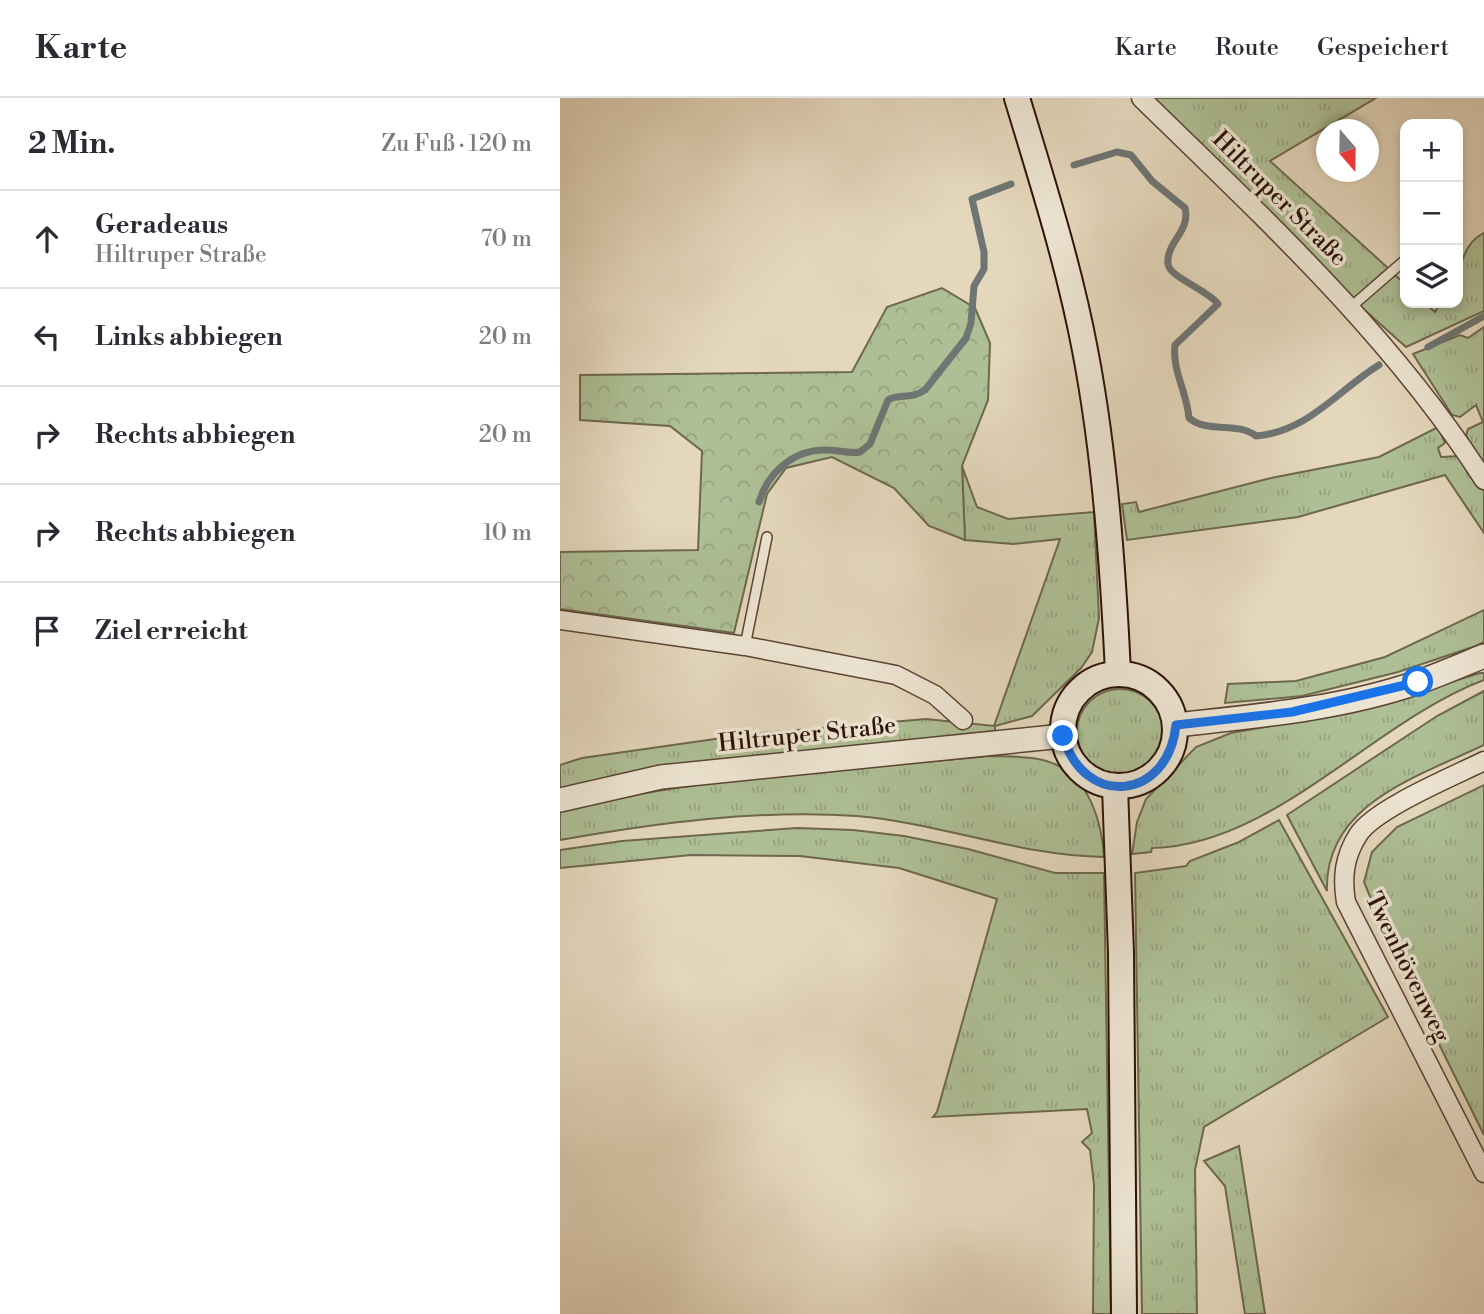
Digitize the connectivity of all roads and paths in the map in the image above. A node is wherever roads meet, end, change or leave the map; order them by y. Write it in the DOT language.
graph roads {
  1 [pos="1017,98"];
  2 [pos="1141,98"];
  3 [pos="1400,264"];
  4 [pos="1351,307"];
  5 [pos="1484,480"];
  6 [pos="767,537"];
  7 [pos="560,621"];
  8 [pos="745,646"];
  9 [pos="1484,656"];
  10 [pos="1118,673"];
  11 [pos="962,720"];
  12 [pos="1176,725"];
  13 [pos="1063,736"];
  14 [pos="1484,761"];
  15 [pos="1115,787"];
  16 [pos="560,800"];
  17 [pos="1484,1173"];
  18 [pos="1124,1314"];
  1 -- 10 [label="main road"];
  2 -- 4 [label="street, Hiltruper Straße"];
  3 -- 4 [label="lane"];
  4 -- 5 [label="street, Hiltruper Straße"];
  6 -- 8 [label="lane"];
  7 -- 8 [label="street, Hiltruper Straße"];
  8 -- 11 [label="street, Hiltruper Straße"];
  9 -- 12 [label="street"];
  10 -- 12 [label="main road"];
  10 -- 13 [label="main road"];
  12 -- 15 [label="main road"];
  13 -- 15 [label="main road"];
  13 -- 16 [label="street, Hiltruper Straße"];
  14 -- 17 [label="street, Twenhövenweg"];
  15 -- 18 [label="main road"];
}
